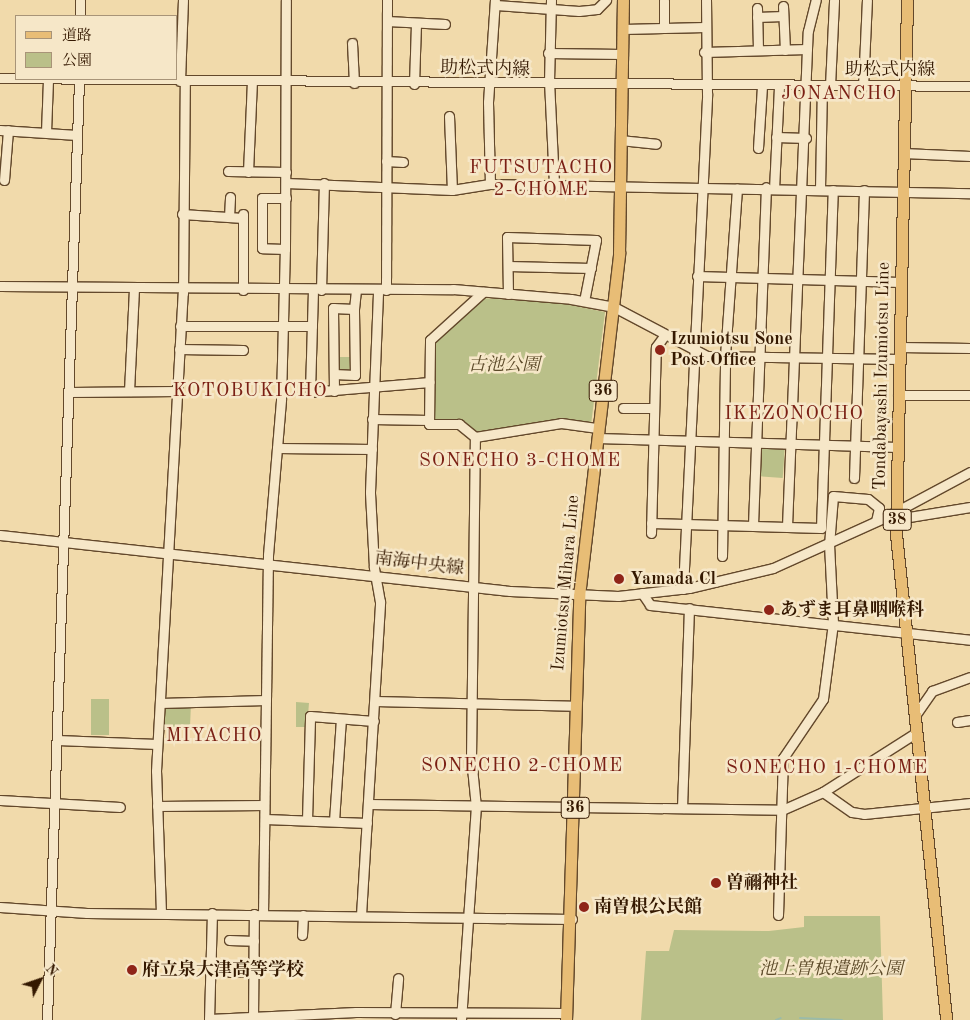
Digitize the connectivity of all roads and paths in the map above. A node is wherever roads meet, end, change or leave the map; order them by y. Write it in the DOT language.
graph roads {
  1 [pos="80,0"];
  2 [pos="183,0"];
  3 [pos="286,0"];
  4 [pos="388,0"];
  5 [pos="551,0"];
  6 [pos="606,0"];
  7 [pos="623,0"];
  8 [pos="664,0"];
  9 [pos="706,0"];
  10 [pos="816,0"];
  11 [pos="834,0"];
  12 [pos="867,0"];
  13 [pos="905,0"];
  14 [pos="911,0"];
  15 [pos="496,2"];
  16 [pos="783,6"];
  17 [pos="550,10"];
  18 [pos="80,15"];
  19 [pos="783,16"];
  20 [pos="906,17"];
  21 [pos="387,21"];
  22 [pos="416,22"];
  23 [pos="445,24"];
  24 [pos="705,27"];
  25 [pos="664,28"];
  26 [pos="623,29"];
  27 [pos="179,31"];
  28 [pos="352,43"];
  29 [pos="807,49"];
  30 [pos="758,50"];
  31 [pos="785,50"];
  32 [pos="548,52"];
  33 [pos="704,52"];
  34 [pos="622,54"];
  35 [pos="0,78"];
  36 [pos="15,78"];
  37 [pos="48,80"];
  38 [pos="79,80"];
  39 [pos="130,80"];
  40 [pos="182,81"];
  41 [pos="252,82"];
  42 [pos="286,82"];
  43 [pos="354,83"];
  44 [pos="387,84"];
  45 [pos="414,84"];
  46 [pos="488,85"];
  47 [pos="550,86"];
  48 [pos="762,86"];
  49 [pos="780,86"];
  50 [pos="807,86"];
  51 [pos="826,86"];
  52 [pos="970,86"];
  53 [pos="622,87"];
  54 [pos="706,87"];
  55 [pos="863,87"];
  56 [pos="905,87"];
  57 [pos="449,116"];
  58 [pos="4,130"];
  59 [pos="46,132"];
  60 [pos="77,135"];
  61 [pos="776,137"];
  62 [pos="806,138"];
  63 [pos="620,140"];
  64 [pos="656,144"];
  65 [pos="758,148"];
  66 [pos="903,153"];
  67 [pos="970,156"];
  68 [pos="386,161"];
  69 [pos="403,162"];
  70 [pos="228,171"];
  71 [pos="248,172"];
  72 [pos="286,172"];
  73 [pos="4,180"];
  74 [pos="286,183"];
  75 [pos="324,184"];
  76 [pos="386,184"];
  77 [pos="490,184"];
  78 [pos="554,185"];
  79 [pos="620,185"];
  80 [pos="703,187"];
  81 [pos="737,188"];
  82 [pos="770,188"];
  83 [pos="802,189"];
  84 [pos="820,189"];
  85 [pos="452,190"];
  86 [pos="833,190"];
  87 [pos="864,190"];
  88 [pos="902,192"];
  89 [pos="970,193"];
  90 [pos="230,197"];
  91 [pos="286,198"];
  92 [pos="182,214"];
  93 [pos="229,217"];
  94 [pos="285,249"];
  95 [pos="508,266"];
  96 [pos="591,268"];
  97 [pos="697,276"];
  98 [pos="762,276"];
  99 [pos="731,277"];
  100 [pos="796,278"];
  101 [pos="829,280"];
  102 [pos="862,281"];
  103 [pos="900,282"];
  104 [pos="0,286"];
  105 [pos="73,288"];
  106 [pos="134,288"];
  107 [pos="182,290"];
  108 [pos="243,290"];
  109 [pos="317,290"];
  110 [pos="356,290"];
  111 [pos="283,291"];
  112 [pos="382,291"];
  113 [pos="483,292"];
  114 [pos="508,294"];
  115 [pos="584,300"];
  116 [pos="614,307"];
  117 [pos="354,309"];
  118 [pos="180,326"];
  119 [pos="281,326"];
  120 [pos="312,326"];
  121 [pos="664,336"];
  122 [pos="899,347"];
  123 [pos="970,348"];
  124 [pos="179,349"];
  125 [pos="243,350"];
  126 [pos="691,350"];
  127 [pos="725,356"];
  128 [pos="758,357"];
  129 [pos="792,358"];
  130 [pos="825,358"];
  131 [pos="858,359"];
  132 [pos="900,359"];
  133 [pos="334,374"];
  134 [pos="430,382"];
  135 [pos="373,390"];
  136 [pos="129,391"];
  137 [pos="177,391"];
  138 [pos="334,391"];
  139 [pos="70,392"];
  140 [pos="898,395"];
  141 [pos="970,395"];
  142 [pos="623,408"];
  143 [pos="654,408"];
  144 [pos="372,419"];
  145 [pos="430,420"];
  146 [pos="598,433"];
  147 [pos="475,437"];
  148 [pos="654,439"];
  149 [pos="688,440"];
  150 [pos="722,440"];
  151 [pos="753,441"];
  152 [pos="788,442"];
  153 [pos="822,442"];
  154 [pos="856,444"];
  155 [pos="898,446"];
  156 [pos="277,448"];
  157 [pos="372,449"];
  158 [pos="970,472"];
  159 [pos="854,478"];
  160 [pos="822,496"];
  161 [pos="833,496"];
  162 [pos="970,507"];
  163 [pos="897,511"];
  164 [pos="909,517"];
  165 [pos="876,521"];
  166 [pos="651,523"];
  167 [pos="686,525"];
  168 [pos="721,525"];
  169 [pos="753,525"];
  170 [pos="787,526"];
  171 [pos="651,533"];
  172 [pos="0,536"];
  173 [pos="64,542"];
  174 [pos="829,544"];
  175 [pos="168,554"];
  176 [pos="722,556"];
  177 [pos="268,565"];
  178 [pos="374,575"];
  179 [pos="472,587"];
  180 [pos="683,589"];
  181 [pos="642,593"];
  182 [pos="579,596"];
  183 [pos="689,608"];
  184 [pos="833,623"];
  185 [pos="904,632"];
  186 [pos="970,640"];
  187 [pos="970,678"];
  188 [pos="266,700"];
  189 [pos="375,701"];
  190 [pos="160,703"];
  191 [pos="472,704"];
  192 [pos="573,706"];
  193 [pos="341,719"];
  194 [pos="913,719"];
  195 [pos="970,720"];
  196 [pos="374,721"];
  197 [pos="957,722"];
  198 [pos="914,734"];
  199 [pos="57,740"];
  200 [pos="157,744"];
  201 [pos="822,792"];
  202 [pos="0,800"];
  203 [pos="970,803"];
  204 [pos="368,804"];
  205 [pos="264,805"];
  206 [pos="55,806"];
  207 [pos="157,806"];
  208 [pos="120,807"];
  209 [pos="476,808"];
  210 [pos="682,808"];
  211 [pos="575,809"];
  212 [pos="922,809"];
  213 [pos="782,810"];
  214 [pos="265,819"];
  215 [pos="307,820"];
  216 [pos="334,821"];
  217 [pos="367,823"];
  218 [pos="0,907"];
  219 [pos="50,910"];
  220 [pos="161,913"];
  221 [pos="212,913"];
  222 [pos="259,914"];
  223 [pos="303,915"];
  224 [pos="360,915"];
  225 [pos="778,915"];
  226 [pos="470,917"];
  227 [pos="572,919"];
  228 [pos="302,935"];
  229 [pos="229,940"];
  230 [pos="254,941"];
  231 [pos="230,972"];
  232 [pos="253,972"];
  233 [pos="398,978"];
  234 [pos="461,1015"];
  235 [pos="355,1016"];
  236 [pos="392,1016"];
  237 [pos="566,1016"];
  238 [pos="253,1018"];
  239 [pos="47,1020"];
  240 [pos="209,1020"];
  241 [pos="946,1020"];
  1 -- 18 [label="street"];
  2 -- 27 [label="street"];
  3 -- 42 [label="street"];
  4 -- 21 [label="street"];
  5 -- 17 [label="street"];
  6 -- 17 [label="street"];
  7 -- 26 [label="main road, Izumiotsu Mihara Line / 36"];
  8 -- 25 [label="street"];
  9 -- 24 [label="street"];
  10 -- 29 [label="street"];
  11 -- 51 [label="street"];
  12 -- 55 [label="street"];
  13 -- 20 [label="main road, Tondabayashi Izumiotsu Line / 38"];
  14 -- 20 [label="street"];
  15 -- 17 [label="street"];
  15 -- 46 [label="street"];
  16 -- 19 [label="street"];
  17 -- 32 [label="street"];
  19 -- 30 [label="street"];
  19 -- 31 [label="street"];
  20 -- 56 [label="main road, Tondabayashi Izumiotsu Line / 38"];
  21 -- 22 [label="street"];
  21 -- 44 [label="street"];
  22 -- 23 [label="street"];
  22 -- 45 [label="street"];
  24 -- 25 [label="street"];
  24 -- 33 [label="street"];
  25 -- 26 [label="street"];
  26 -- 34 [label="main road, Izumiotsu Mihara Line / 36"];
  27 -- 40 [label="street"];
  28 -- 43 [label="street"];
  29 -- 31 [label="street"];
  29 -- 50 [label="street"];
  30 -- 31 [label="street"];
  30 -- 33 [label="street"];
  32 -- 34 [label="street"];
  32 -- 47 [label="street"];
  33 -- 54 [label="street"];
  34 -- 53 [label="main road, Izumiotsu Mihara Line / 36"];
  35 -- 36 [label="street, 助松式内線"];
  37 -- 59 [label="street"];
  38 -- 60 [label="street"];
  39 -- 40 [label="street, 助松式内線"];
  40 -- 41 [label="street, 助松式内線"];
  40 -- 92 [label="street"];
  41 -- 42 [label="street, 助松式内線"];
  41 -- 71 [label="street"];
  42 -- 43 [label="street, 助松式内線"];
  42 -- 72 [label="street"];
  43 -- 44 [label="street, 助松式内線"];
  44 -- 45 [label="street, 助松式内線"];
  44 -- 68 [label="street"];
  45 -- 46 [label="street, 助松式内線"];
  46 -- 47 [label="street, 助松式内線"];
  46 -- 77 [label="street"];
  47 -- 53 [label="street, 助松式内線"];
  47 -- 78 [label="street"];
  48 -- 49 [label="street, 助松式内線"];
  48 -- 54 [label="street, 助松式内線"];
  48 -- 65 [label="street"];
  49 -- 50 [label="street, 助松式内線"];
  49 -- 61 [label="street"];
  50 -- 51 [label="street, 助松式内線"];
  50 -- 62 [label="street"];
  51 -- 55 [label="street, 助松式内線"];
  51 -- 84 [label="street"];
  52 -- 56 [label="street, 助松式内線"];
  53 -- 54 [label="street, 助松式内線"];
  53 -- 63 [label="main road, Izumiotsu Mihara Line / 36"];
  54 -- 80 [label="street"];
  55 -- 56 [label="street, 助松式内線"];
  56 -- 66 [label="main road, Tondabayashi Izumiotsu Line / 38"];
  57 -- 85 [label="street"];
  58 -- 59 [label="street"];
  58 -- 73 [label="street"];
  59 -- 60 [label="street"];
  60 -- 105 [label="street"];
  61 -- 62 [label="street"];
  61 -- 82 [label="street"];
  62 -- 83 [label="street"];
  63 -- 64 [label="street"];
  63 -- 79 [label="main road, Izumiotsu Mihara Line / 36"];
  66 -- 67 [label="street"];
  66 -- 88 [label="main road, Tondabayashi Izumiotsu Line / 38"];
  68 -- 69 [label="street"];
  68 -- 76 [label="street"];
  70 -- 71 [label="street"];
  71 -- 72 [label="street"];
  72 -- 74 [label="street"];
  74 -- 75 [label="street"];
  74 -- 91 [label="street"];
  75 -- 76 [label="street"];
  75 -- 109 [label="street"];
  76 -- 85 [label="street"];
  76 -- 112 [label="street"];
  77 -- 78 [label="street"];
  77 -- 85 [label="street"];
  78 -- 79 [label="street"];
  79 -- 80 [label="street"];
  79 -- 116 [label="main road, Izumiotsu Mihara Line / 36"];
  80 -- 81 [label="street"];
  80 -- 97 [label="street"];
  81 -- 82 [label="street"];
  81 -- 99 [label="street"];
  82 -- 83 [label="street"];
  82 -- 98 [label="street"];
  83 -- 84 [label="street"];
  83 -- 100 [label="street"];
  84 -- 86 [label="street"];
  86 -- 87 [label="street"];
  86 -- 101 [label="street"];
  87 -- 88 [label="street"];
  87 -- 102 [label="street"];
  88 -- 89 [label="street"];
  88 -- 103 [label="main road, Tondabayashi Izumiotsu Line / 38"];
  90 -- 93 [label="street"];
  91 -- 94 [label="street"];
  91 -- 94 [label="street"];
  92 -- 93 [label="street"];
  92 -- 107 [label="street"];
  93 -- 108 [label="street"];
  94 -- 111 [label="street"];
  95 -- 96 [label="street"];
  95 -- 96 [label="street"];
  95 -- 114 [label="street"];
  96 -- 115 [label="street"];
  97 -- 99 [label="street"];
  97 -- 126 [label="street"];
  98 -- 99 [label="street"];
  98 -- 100 [label="street"];
  98 -- 128 [label="street"];
  99 -- 127 [label="street"];
  100 -- 101 [label="street"];
  100 -- 129 [label="street"];
  101 -- 102 [label="street"];
  101 -- 130 [label="street"];
  102 -- 103 [label="street"];
  102 -- 131 [label="street"];
  103 -- 122 [label="main road, Tondabayashi Izumiotsu Line / 38"];
  104 -- 105 [label="street"];
  105 -- 106 [label="street"];
  105 -- 139 [label="street"];
  106 -- 107 [label="street"];
  106 -- 136 [label="street"];
  107 -- 108 [label="street"];
  107 -- 118 [label="street"];
  108 -- 111 [label="street"];
  109 -- 110 [label="street"];
  109 -- 111 [label="street"];
  109 -- 120 [label="street"];
  110 -- 112 [label="street"];
  110 -- 117 [label="street"];
  111 -- 119 [label="street"];
  112 -- 113 [label="street"];
  112 -- 135 [label="street"];
  113 -- 114 [label="street"];
  113 -- 134 [label="street"];
  114 -- 115 [label="street"];
  115 -- 116 [label="street"];
  116 -- 121 [label="street"];
  116 -- 146 [label="main road, Izumiotsu Mihara Line / 36"];
  117 -- 133 [label="street"];
  117 -- 133 [label="street"];
  118 -- 119 [label="street"];
  118 -- 124 [label="street"];
  119 -- 120 [label="street"];
  119 -- 156 [label="street"];
  120 -- 138 [label="street"];
  121 -- 126 [label="street"];
  121 -- 143 [label="street"];
  122 -- 123 [label="street"];
  122 -- 132 [label="main road, Tondabayashi Izumiotsu Line / 38"];
  124 -- 125 [label="street"];
  124 -- 137 [label="street"];
  126 -- 127 [label="street"];
  126 -- 149 [label="street"];
  127 -- 128 [label="street"];
  127 -- 150 [label="street"];
  128 -- 129 [label="street"];
  128 -- 151 [label="street"];
  129 -- 130 [label="street"];
  129 -- 152 [label="street"];
  130 -- 131 [label="street"];
  130 -- 153 [label="street"];
  131 -- 132 [label="street"];
  131 -- 154 [label="street"];
  132 -- 140 [label="main road, Tondabayashi Izumiotsu Line / 38"];
  133 -- 138 [label="street"];
  134 -- 135 [label="street"];
  134 -- 145 [label="street"];
  135 -- 138 [label="street"];
  135 -- 144 [label="street"];
  136 -- 137 [label="street"];
  136 -- 139 [label="street"];
  137 -- 175 [label="street"];
  139 -- 173 [label="street"];
  140 -- 141 [label="street"];
  140 -- 155 [label="main road, Tondabayashi Izumiotsu Line / 38"];
  142 -- 143 [label="street"];
  143 -- 148 [label="street"];
  144 -- 145 [label="street"];
  144 -- 157 [label="street"];
  145 -- 147 [label="street"];
  146 -- 147 [label="street"];
  146 -- 148 [label="street"];
  146 -- 182 [label="main road, Izumiotsu Mihara Line / 36"];
  147 -- 179 [label="street"];
  148 -- 149 [label="street"];
  148 -- 166 [label="street"];
  149 -- 150 [label="street"];
  149 -- 167 [label="street"];
  150 -- 151 [label="street"];
  150 -- 168 [label="street"];
  151 -- 152 [label="street"];
  151 -- 169 [label="street"];
  152 -- 153 [label="street"];
  152 -- 170 [label="street"];
  153 -- 154 [label="street"];
  153 -- 160 [label="street"];
  154 -- 155 [label="street"];
  154 -- 159 [label="street"];
  155 -- 163 [label="main road, Tondabayashi Izumiotsu Line / 38"];
  156 -- 157 [label="street"];
  156 -- 177 [label="street"];
  157 -- 178 [label="street"];
  158 -- 163 [label="street"];
  160 -- 161 [label="street"];
  160 -- 170 [label="street"];
  161 -- 165 [label="street"];
  161 -- 174 [label="street"];
  162 -- 164 [label="street"];
  163 -- 165 [label="street, 南海中央線"];
  163 -- 185 [label="main road, Tondabayashi Izumiotsu Line / 38"];
  165 -- 174 [label="street, 南海中央線"];
  166 -- 167 [label="street"];
  166 -- 171 [label="street"];
  167 -- 168 [label="street"];
  167 -- 180 [label="street"];
  168 -- 169 [label="street"];
  168 -- 176 [label="street"];
  169 -- 170 [label="street"];
  172 -- 173 [label="street, 南海中央線"];
  173 -- 175 [label="street, 南海中央線"];
  173 -- 199 [label="street"];
  174 -- 180 [label="street, 南海中央線"];
  174 -- 184 [label="street"];
  175 -- 177 [label="street, 南海中央線"];
  175 -- 190 [label="street"];
  177 -- 178 [label="street, 南海中央線"];
  177 -- 188 [label="street"];
  178 -- 179 [label="street, 南海中央線"];
  178 -- 189 [label="street"];
  179 -- 182 [label="street, 南海中央線"];
  179 -- 191 [label="street"];
  180 -- 181 [label="street, 南海中央線"];
  181 -- 182 [label="street, 南海中央線"];
  181 -- 183 [label="street"];
  182 -- 192 [label="main road, Izumiotsu Mihara Line / 36"];
  183 -- 184 [label="street"];
  183 -- 210 [label="street"];
  184 -- 185 [label="street"];
  184 -- 213 [label="street"];
  185 -- 186 [label="street"];
  185 -- 194 [label="main road, Tondabayashi Izumiotsu Line / 38"];
  187 -- 194 [label="street"];
  188 -- 190 [label="street"];
  188 -- 205 [label="street"];
  189 -- 191 [label="street"];
  189 -- 196 [label="street"];
  190 -- 200 [label="street"];
  191 -- 192 [label="street"];
  191 -- 209 [label="street"];
  192 -- 211 [label="main road, Izumiotsu Mihara Line / 36"];
  193 -- 196 [label="street"];
  193 -- 215 [label="street"];
  193 -- 216 [label="street"];
  194 -- 198 [label="main road, Tondabayashi Izumiotsu Line / 38"];
  195 -- 197 [label="street"];
  196 -- 204 [label="street"];
  198 -- 201 [label="street"];
  198 -- 212 [label="main road, Tondabayashi Izumiotsu Line / 38"];
  199 -- 200 [label="street"];
  199 -- 206 [label="street"];
  200 -- 207 [label="street"];
  201 -- 212 [label="street"];
  201 -- 213 [label="street"];
  202 -- 206 [label="street"];
  203 -- 212 [label="street"];
  204 -- 209 [label="street"];
  204 -- 217 [label="street"];
  205 -- 207 [label="street"];
  205 -- 214 [label="street"];
  206 -- 208 [label="street"];
  206 -- 219 [label="street"];
  207 -- 220 [label="street"];
  209 -- 211 [label="street"];
  209 -- 226 [label="street"];
  210 -- 211 [label="street"];
  210 -- 213 [label="street"];
  211 -- 227 [label="main road, Izumiotsu Mihara Line / 36"];
  212 -- 241 [label="main road, Tondabayashi Izumiotsu Line / 38"];
  213 -- 225 [label="street"];
  214 -- 215 [label="street"];
  214 -- 222 [label="street"];
  215 -- 216 [label="street"];
  216 -- 217 [label="street"];
  217 -- 224 [label="street"];
  218 -- 219 [label="street"];
  219 -- 220 [label="street"];
  219 -- 239 [label="street"];
  220 -- 221 [label="street"];
  221 -- 222 [label="street"];
  221 -- 240 [label="street"];
  222 -- 223 [label="street"];
  222 -- 230 [label="street"];
  223 -- 224 [label="street"];
  223 -- 228 [label="street"];
  224 -- 226 [label="street"];
  226 -- 227 [label="street"];
  226 -- 234 [label="street"];
  227 -- 237 [label="main road, Izumiotsu Mihara Line / 36"];
  229 -- 230 [label="street"];
  230 -- 232 [label="street"];
  231 -- 232 [label="street"];
  232 -- 238 [label="street"];
  233 -- 236 [label="street"];
  234 -- 236 [label="street"];
  234 -- 237 [label="street"];
  235 -- 236 [label="street"];
  235 -- 238 [label="street"];
  238 -- 240 [label="street"];
}
